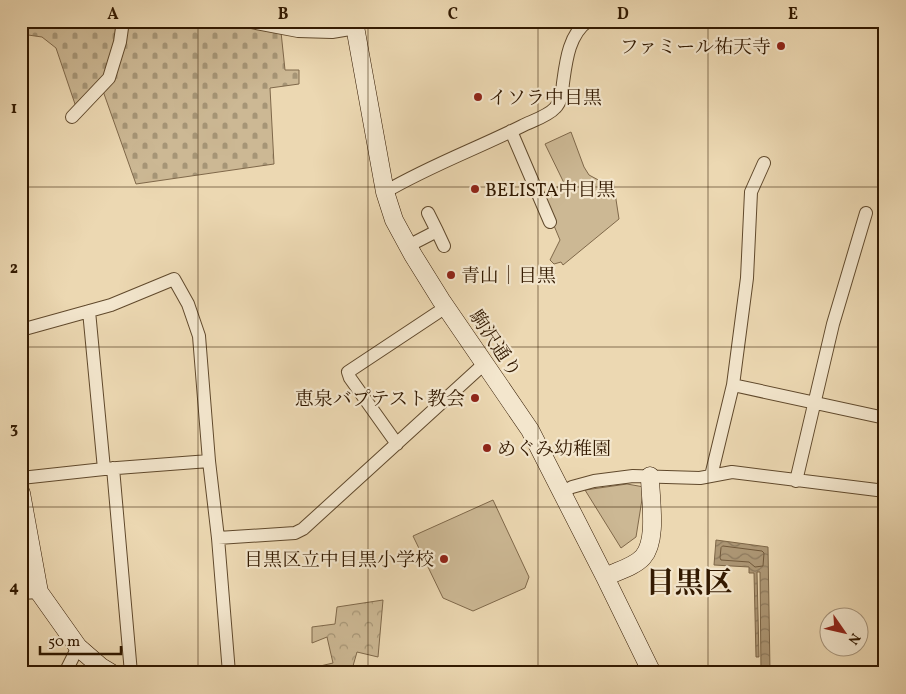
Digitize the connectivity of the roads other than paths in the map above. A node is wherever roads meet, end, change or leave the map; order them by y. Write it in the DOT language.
graph roads {
  1 [pos="123,21"];
  2 [pos="246,21"];
  3 [pos="588,21"];
  4 [pos="355,24"];
  5 [pos="72,117"];
  6 [pos="511,132"];
  7 [pos="764,162"];
  8 [pos="385,192"];
  9 [pos="428,213"];
  10 [pos="866,213"];
  11 [pos="550,222"];
  12 [pos="437,231"];
  13 [pos="408,246"];
  14 [pos="444,246"];
  15 [pos="446,307"];
  16 [pos="89,311"];
  17 [pos="21,330"];
  18 [pos="484,364"];
  19 [pos="733,384"];
  20 [pos="814,402"];
  21 [pos="885,418"];
  22 [pos="397,444"];
  23 [pos="209,461"];
  24 [pos="109,468"];
  25 [pos="650,476"];
  26 [pos="711,476"];
  27 [pos="21,478"];
  28 [pos="796,481"];
  29 [pos="885,491"];
  30 [pos="562,492"];
  31 [pos="21,494"];
  32 [pos="218,538"];
  33 [pos="606,577"];
  34 [pos="39,592"];
  35 [pos="21,593"];
  36 [pos="78,647"];
  37 [pos="65,673"];
  38 [pos="111,673"];
  39 [pos="131,673"];
  40 [pos="229,673"];
  41 [pos="652,673"];
  1 -- 5 [label="street"];
  2 -- 4 [label="street"];
  3 -- 6 [label="street"];
  4 -- 8 [label="main road, 駒沢通り"];
  6 -- 8 [label="street"];
  6 -- 11 [label="street"];
  7 -- 19 [label="street"];
  8 -- 13 [label="main road, 駒沢通り"];
  9 -- 12 [label="street"];
  10 -- 20 [label="street"];
  12 -- 13 [label="street"];
  12 -- 14 [label="street"];
  13 -- 15 [label="main road, 駒沢通り"];
  15 -- 18 [label="main road, 駒沢通り"];
  15 -- 22 [label="street"];
  16 -- 17 [label="street"];
  16 -- 23 [label="street"];
  16 -- 24 [label="street"];
  18 -- 22 [label="street"];
  18 -- 30 [label="main road, 駒沢通り"];
  19 -- 20 [label="street"];
  19 -- 26 [label="street"];
  20 -- 21 [label="street"];
  20 -- 28 [label="street"];
  22 -- 32 [label="street"];
  23 -- 24 [label="street"];
  23 -- 32 [label="street"];
  24 -- 27 [label="street"];
  24 -- 39 [label="street"];
  25 -- 26 [label="street"];
  25 -- 30 [label="street"];
  25 -- 33 [label="main road"];
  26 -- 28 [label="street"];
  28 -- 29 [label="street"];
  30 -- 33 [label="main road, 駒沢通り"];
  31 -- 34 [label="main road"];
  32 -- 40 [label="street"];
  33 -- 41 [label="main road, 駒沢通り"];
  34 -- 35 [label="street"];
  34 -- 36 [label="main road"];
  36 -- 37 [label="street"];
  36 -- 38 [label="main road"];
}
